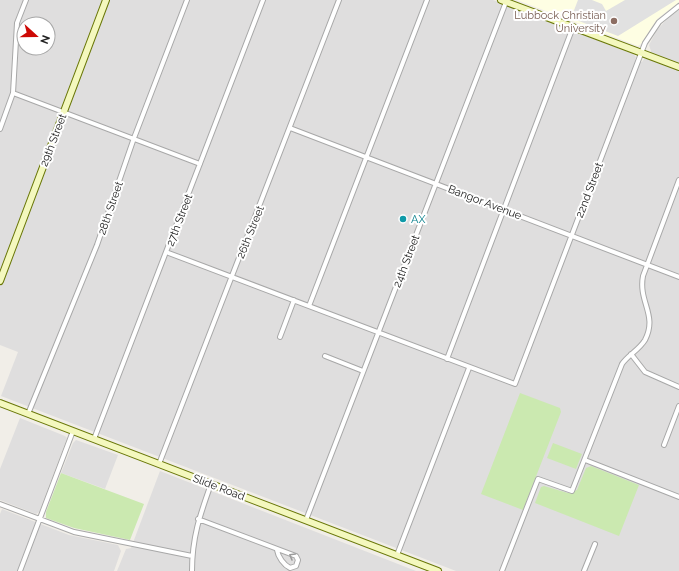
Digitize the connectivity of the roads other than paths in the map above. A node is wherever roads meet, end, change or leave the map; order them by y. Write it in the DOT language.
graph roads {
  1 [pos="26,0"];
  2 [pos="106,0"];
  3 [pos="187,0"];
  4 [pos="263,0"];
  5 [pos="339,0"];
  6 [pos="427,0"];
  7 [pos="503,1"];
  8 [pos="679,6"];
  9 [pos="573,27"];
  10 [pos="641,53"];
  11 [pos="679,67"];
  12 [pos="13,93"];
  13 [pos="64,111"];
  14 [pos="290,128"];
  15 [pos="0,129"];
  16 [pos="134,138"];
  17 [pos="366,157"];
  18 [pos="200,164"];
  19 [pos="679,180"];
  20 [pos="436,184"];
  21 [pos="504,210"];
  22 [pos="572,236"];
  23 [pos="166,252"];
  24 [pos="647,264"];
  25 [pos="232,276"];
  26 [pos="679,277"];
  27 [pos="0,281"];
  28 [pos="294,300"];
  29 [pos="309,306"];
  30 [pos="378,333"];
  31 [pos="280,337"];
  32 [pos="631,354"];
  33 [pos="325,356"];
  34 [pos="447,359"];
  35 [pos="469,368"];
  36 [pos="363,371"];
  37 [pos="679,387"];
  38 [pos="0,403"];
  39 [pos="679,406"];
  40 [pos="28,414"];
  41 [pos="73,431"];
  42 [pos="94,439"];
  43 [pos="664,445"];
  44 [pos="584,460"];
  45 [pos="159,464"];
  46 [pos="211,484"];
  47 [pos="679,497"];
  48 [pos="0,504"];
  49 [pos="198,519"];
  50 [pos="40,520"];
  51 [pos="306,520"];
  52 [pos="595,544"];
  53 [pos="277,550"];
  54 [pos="397,555"];
  55 [pos="192,556"];
  56 [pos="20,571"];
  57 [pos="192,571"];
  58 [pos="438,571"];
  59 [pos="502,571"];
  60 [pos="584,571"];
  1 -- 12 [label="street"];
  2 -- 13 [label="street, 29th Street"];
  3 -- 16 [label="street, 28th Street"];
  4 -- 18 [label="street, 27th Street"];
  5 -- 14 [label="street, 26th Street"];
  6 -- 17 [label="street"];
  7 -- 9 [label="street"];
  7 -- 20 [label="street, 24th Street"];
  8 -- 10 [label="street, 22nd Street"];
  9 -- 10 [label="street"];
  9 -- 21 [label="street"];
  10 -- 11 [label="street"];
  10 -- 22 [label="street, 22nd Street"];
  12 -- 13 [label="street"];
  12 -- 15 [label="street"];
  13 -- 16 [label="street"];
  13 -- 27 [label="street, 29th Street"];
  14 -- 17 [label="street, Bangor Avenue"];
  14 -- 25 [label="street, 26th Street"];
  16 -- 18 [label="street"];
  16 -- 40 [label="street, 28th Street"];
  17 -- 20 [label="street, Bangor Avenue"];
  17 -- 29 [label="street"];
  18 -- 23 [label="street, 27th Street"];
  19 -- 24 [label="street"];
  20 -- 21 [label="street, Bangor Avenue"];
  20 -- 30 [label="street, 24th Street"];
  21 -- 22 [label="street, Bangor Avenue"];
  21 -- 34 [label="street"];
  22 -- 24 [label="street, Bangor Avenue"];
  22 -- 35 [label="street, 22nd Street"];
  23 -- 25 [label="street"];
  23 -- 42 [label="street, 27th Street"];
  24 -- 26 [label="street, Bangor Avenue"];
  24 -- 32 [label="street"];
  25 -- 28 [label="street"];
  25 -- 45 [label="street, 26th Street"];
  28 -- 29 [label="street"];
  28 -- 31 [label="street"];
  29 -- 30 [label="street"];
  30 -- 34 [label="street"];
  30 -- 36 [label="street, 24th Street"];
  32 -- 37 [label="street"];
  32 -- 44 [label="street"];
  33 -- 36 [label="street"];
  34 -- 35 [label="street"];
  35 -- 54 [label="street"];
  36 -- 51 [label="street, 24th Street"];
  38 -- 40 [label="street, Slide Road"];
  39 -- 43 [label="street"];
  40 -- 41 [label="street, Slide Road"];
  41 -- 42 [label="street, Slide Road"];
  41 -- 50 [label="street"];
  42 -- 45 [label="street, Slide Road"];
  44 -- 47 [label="street"];
  44 -- 59 [label="street"];
  45 -- 46 [label="street, Slide Road"];
  46 -- 49 [label="street"];
  46 -- 51 [label="street, Slide Road"];
  48 -- 50 [label="street"];
  49 -- 53 [label="street"];
  49 -- 55 [label="street"];
  50 -- 55 [label="street"];
  50 -- 56 [label="street"];
  51 -- 54 [label="street, Slide Road"];
  52 -- 60 [label="street"];
  53 -- 53 [label="street, one-way"];
  54 -- 58 [label="street, Slide Road"];
  55 -- 57 [label="street"];
}
